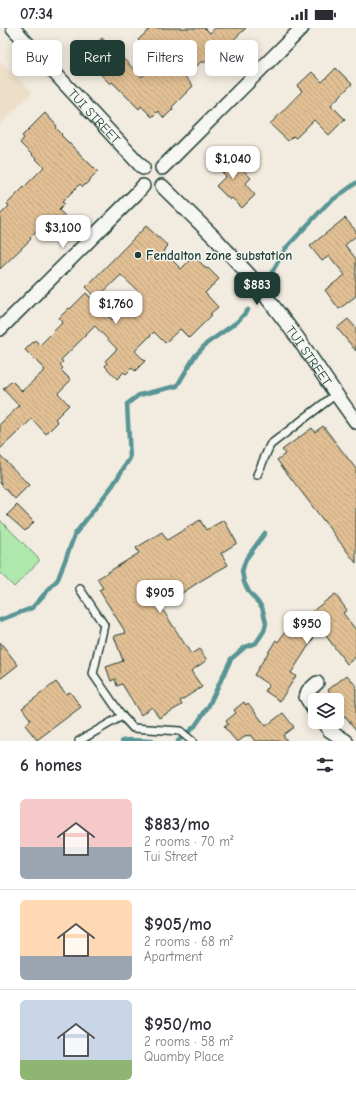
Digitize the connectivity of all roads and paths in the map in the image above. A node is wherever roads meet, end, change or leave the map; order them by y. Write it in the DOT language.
graph roads {
  1 [pos="13,28"];
  2 [pos="302,28"];
  3 [pos="143,168"];
  4 [pos="162,168"];
  5 [pos="143,186"];
  6 [pos="162,186"];
  7 [pos="0,330"];
  8 [pos="336,394"];
  9 [pos="356,422"];
  10 [pos="257,475"];
  11 [pos="80,589"];
  12 [pos="317,683"];
  13 [pos="308,702"];
  14 [pos="122,716"];
  15 [pos="328,729"];
  16 [pos="190,740"];
  17 [pos="79,741"];
  18 [pos="346,741"];
  1 -- 3 [label="street, TUI STREET"];
  2 -- 4 [label="street"];
  3 -- 4 [label="street"];
  3 -- 5 [label="street"];
  4 -- 6 [label="street"];
  5 -- 6 [label="street"];
  5 -- 7 [label="street"];
  6 -- 8 [label="street, TUI STREET"];
  8 -- 9 [label="street, TUI STREET"];
  8 -- 10 [label="lane"];
  11 -- 14 [label="lane"];
  12 -- 13 [label="street"];
  14 -- 16 [label="lane"];
  14 -- 17 [label="lane"];
  15 -- 18 [label="street"];
}
